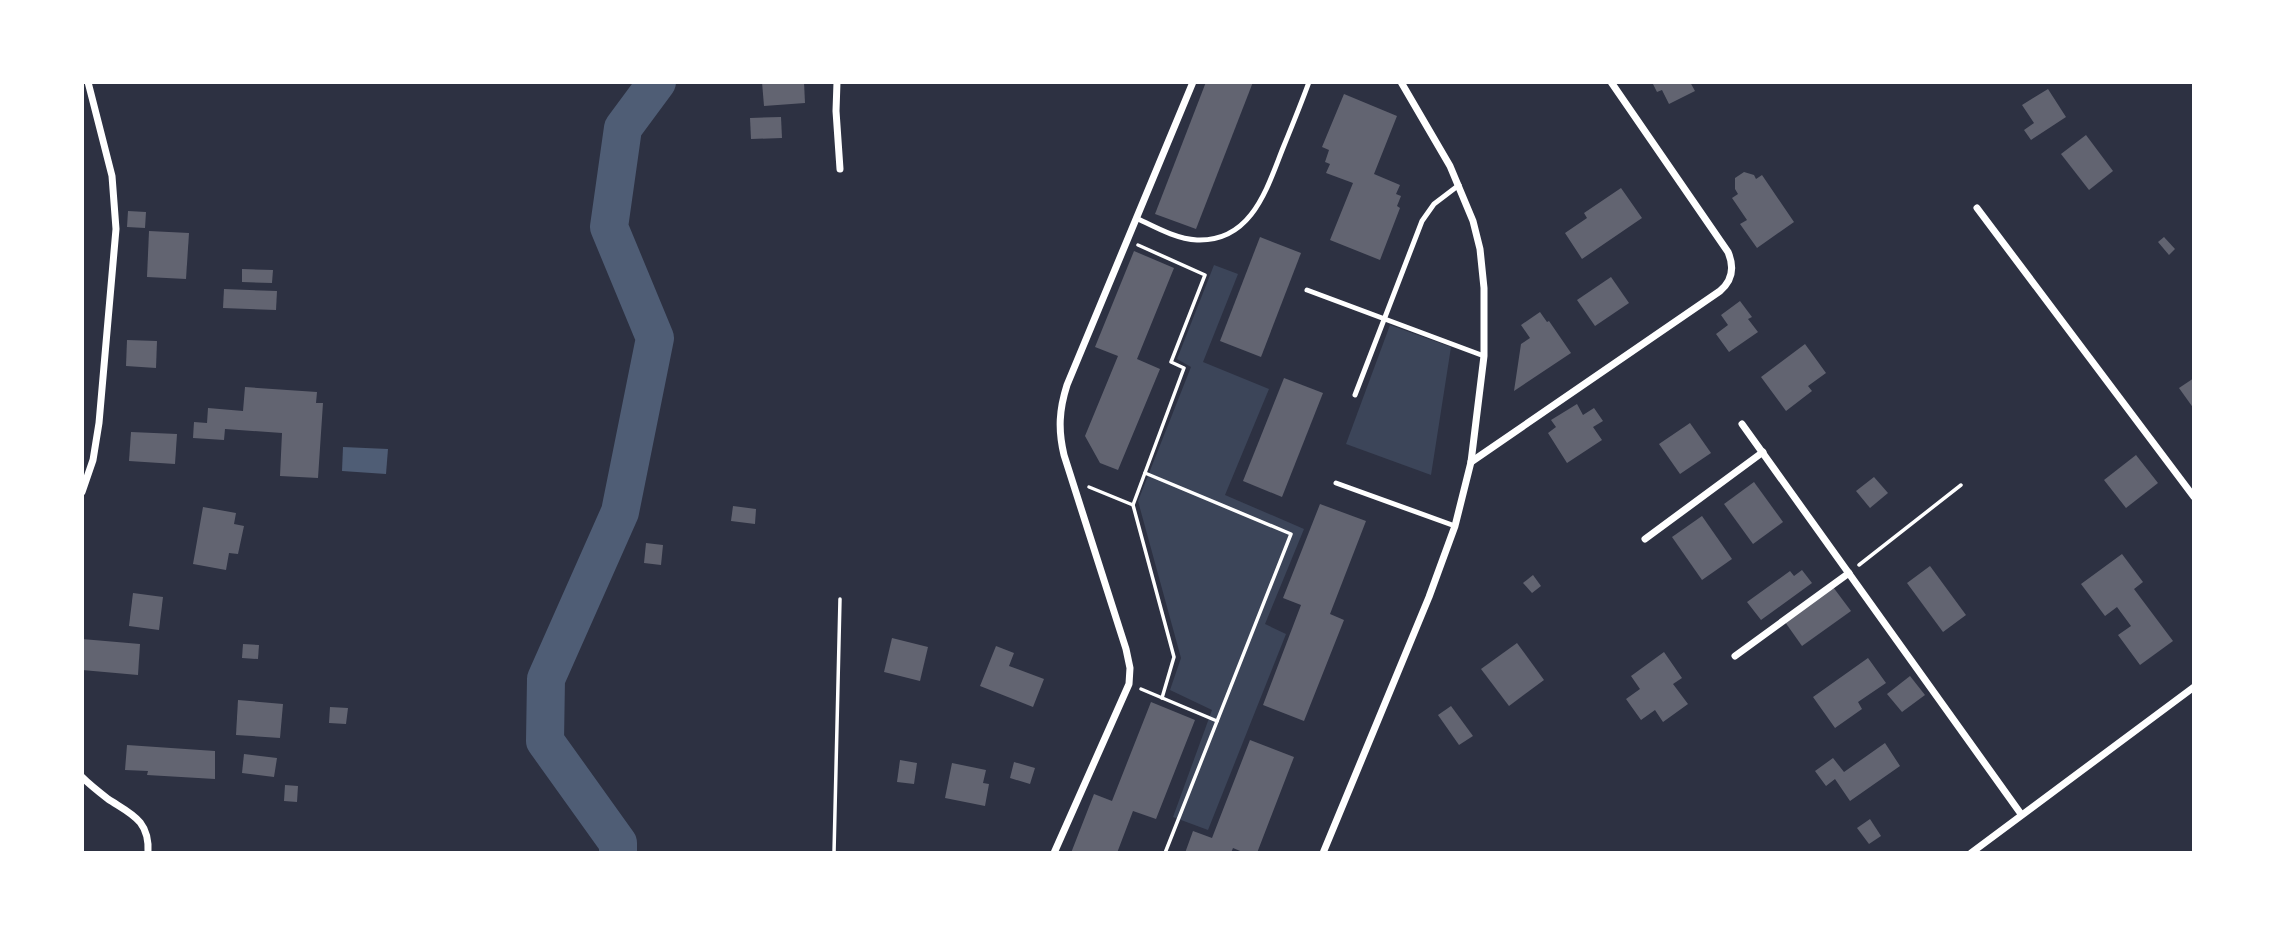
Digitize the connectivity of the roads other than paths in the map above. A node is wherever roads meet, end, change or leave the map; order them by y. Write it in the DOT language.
graph roads {
  1 [pos="837,82"];
  2 [pos="1193,82"];
  3 [pos="1309,82"];
  4 [pos="1401,82"];
  5 [pos="1611,82"];
  6 [pos="86,86"];
  7 [pos="840,169"];
  8 [pos="1459,185"];
  9 [pos="1977,208"];
  10 [pos="1136,218"];
  11 [pos="1307,290"];
  12 [pos="1384,319"];
  13 [pos="1484,356"];
  14 [pos="1355,395"];
  15 [pos="1742,424"];
  16 [pos="1763,452"];
  17 [pos="1471,462"];
  18 [pos="1336,482"];
  19 [pos="82,492"];
  20 [pos="2194,497"];
  21 [pos="1455,526"];
  22 [pos="1645,539"];
  23 [pos="1849,573"];
  24 [pos="1735,656"];
  25 [pos="2194,687"];
  26 [pos="82,777"];
  27 [pos="2021,814"];
  28 [pos="149,853"];
  29 [pos="1054,853"];
  30 [pos="1323,853"];
  31 [pos="1971,853"];
  1 -- 7 [label="street"];
  2 -- 10 [label="street"];
  3 -- 10 [label="lane"];
  4 -- 8 [label="street"];
  5 -- 17 [label="street"];
  6 -- 19 [label="street"];
  8 -- 12 [label="lane"];
  8 -- 13 [label="street"];
  9 -- 20 [label="street"];
  10 -- 29 [label="street"];
  11 -- 12 [label="lane"];
  12 -- 13 [label="lane"];
  12 -- 14 [label="lane"];
  13 -- 17 [label="street"];
  15 -- 16 [label="street"];
  16 -- 22 [label="street"];
  16 -- 23 [label="street"];
  17 -- 21 [label="street"];
  18 -- 21 [label="lane"];
  21 -- 30 [label="street"];
  23 -- 24 [label="street"];
  23 -- 27 [label="street"];
  25 -- 27 [label="street"];
  26 -- 28 [label="street"];
  27 -- 31 [label="street"];
}
